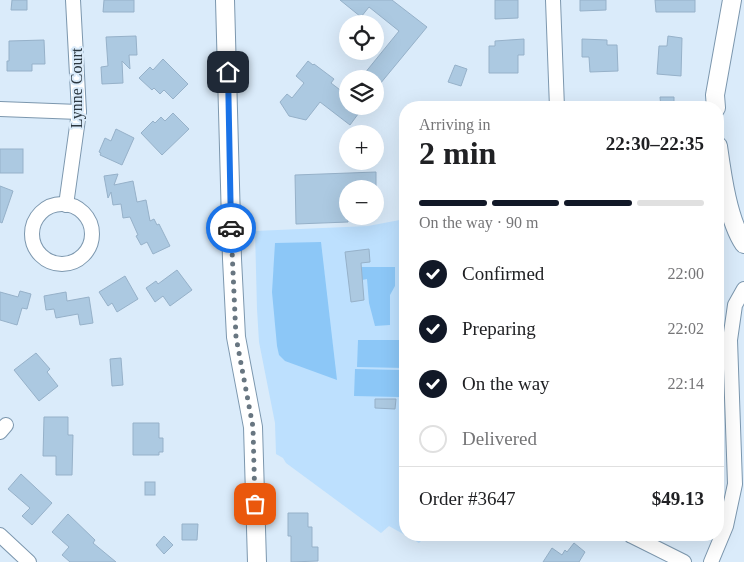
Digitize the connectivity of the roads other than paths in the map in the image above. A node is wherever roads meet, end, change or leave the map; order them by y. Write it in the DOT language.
graph roads {
  1 [pos="74,0"];
  2 [pos="225,0"];
  3 [pos="553,0"];
  4 [pos="732,0"];
  5 [pos="557,101"];
  6 [pos="715,101"];
  7 [pos="0,109"];
  8 [pos="79,112"];
  9 [pos="724,183"];
  10 [pos="66,205"];
  11 [pos="744,244"];
  12 [pos="744,289"];
  13 [pos="724,531"];
  14 [pos="0,535"];
  15 [pos="642,541"];
  16 [pos="720,541"];
  17 [pos="29,562"];
  18 [pos="257,562"];
  19 [pos="684,562"];
  20 [pos="711,562"];
  1 -- 8 [label="street, Lynne Court"];
  2 -- 18 [label="street"];
  3 -- 5 [label="street"];
  4 -- 6 [label="street"];
  7 -- 8 [label="street"];
  8 -- 10 [label="street, Lynne Court"];
  9 -- 11 [label="street"];
  10 -- 10 [label="street"];
  12 -- 13 [label="street"];
  14 -- 17 [label="street"];
  15 -- 19 [label="street"];
  16 -- 20 [label="street"];
}
